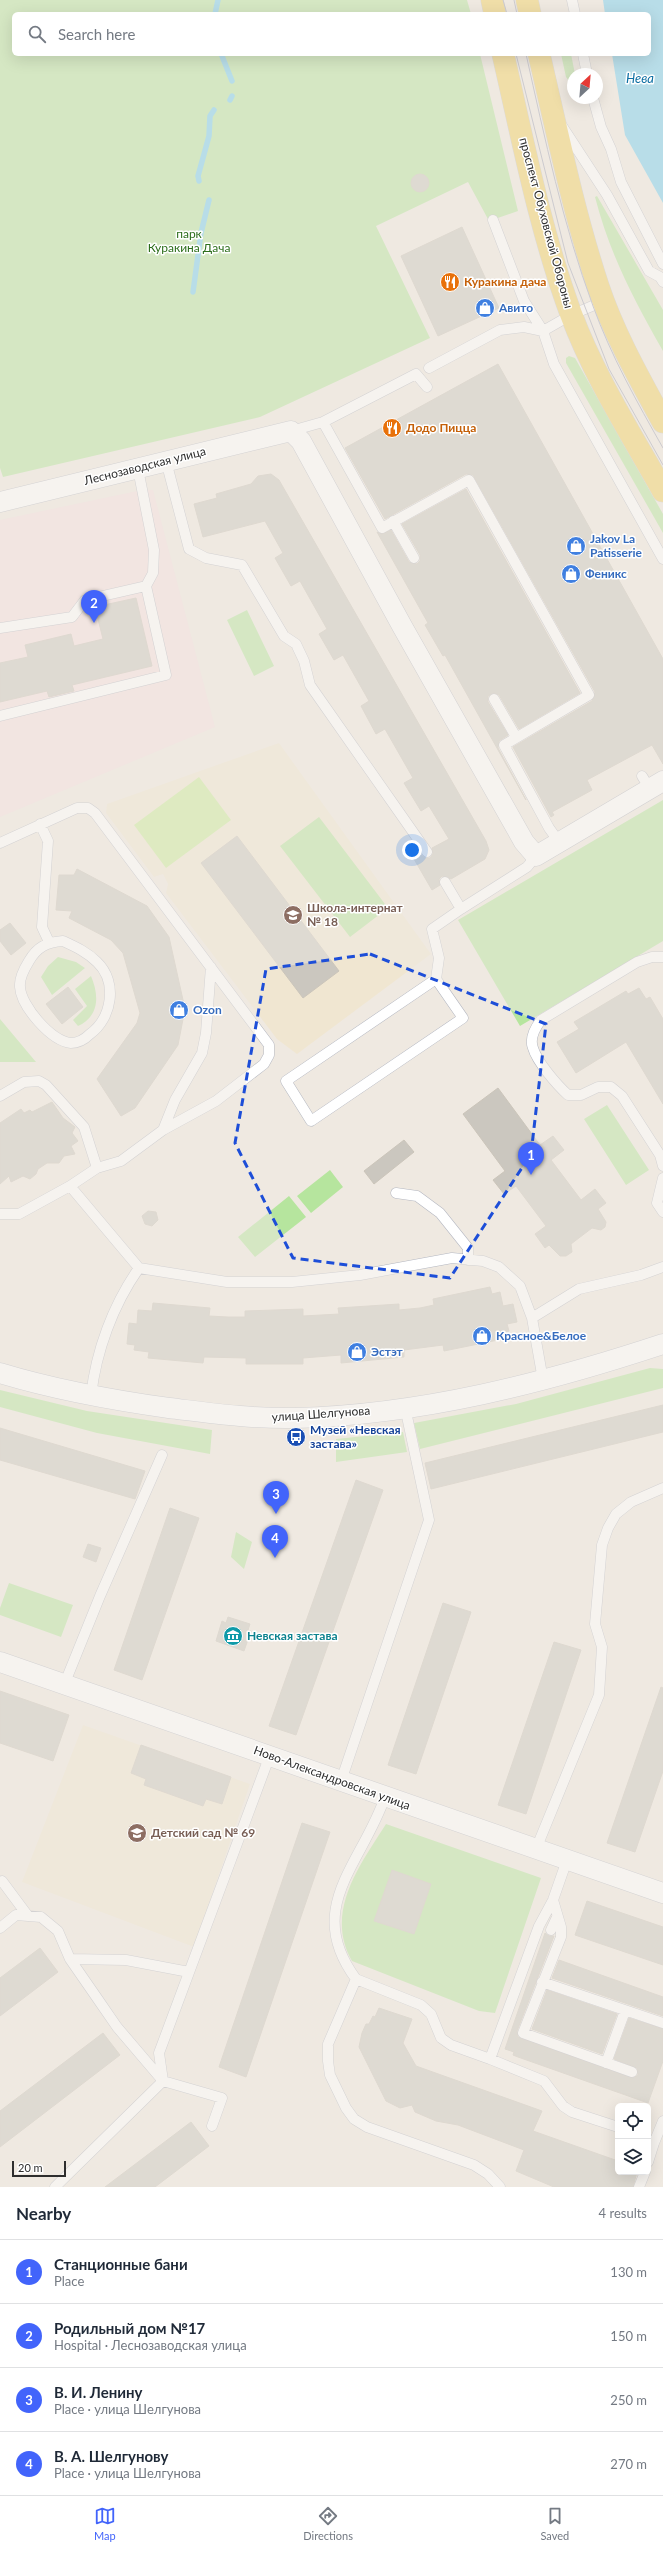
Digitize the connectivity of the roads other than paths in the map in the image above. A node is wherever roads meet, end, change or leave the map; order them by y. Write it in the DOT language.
graph roads {
  1 [pos="492,0"];
  2 [pos="527,0"];
  3 [pos="572,0"];
  4 [pos="494,12"];
  5 [pos="530,12"];
  6 [pos="575,12"];
  7 [pos="503,56"];
  8 [pos="539,56"];
  9 [pos="583,56"];
  10 [pos="586,68"];
  11 [pos="595,104"];
  12 [pos="553,113"];
  13 [pos="494,220"];
  14 [pos="663,264"];
  15 [pos="661,280"];
  16 [pos="604,300"];
  17 [pos="571,315"];
  18 [pos="543,331"];
  19 [pos="429,368"];
  20 [pos="427,387"];
  21 [pos="323,422"];
  22 [pos="663,422"];
  23 [pos="291,431"];
  24 [pos="166,461"];
  25 [pos="138,469"];
  26 [pos="663,491"];
  27 [pos="1,498"];
  28 [pos="393,521"];
  29 [pos="414,558"];
  30 [pos="663,559"];
  31 [pos="146,586"];
  32 [pos="0,628"];
  33 [pos="494,699"];
  34 [pos="0,716"];
  35 [pos="516,737"];
  36 [pos="652,782"];
  37 [pos="40,824"];
  38 [pos="559,842"];
  39 [pos="0,843"];
  40 [pos="427,852"];
  41 [pos="536,856"];
  42 [pos="445,882"];
  43 [pos="461,909"];
  44 [pos="49,942"];
  45 [pos="663,957"];
  46 [pos="211,967"];
  47 [pos="436,979"];
  48 [pos="0,1096"];
  49 [pos="163,1130"];
  50 [pos="663,1166"];
  51 [pos="97,1168"];
  52 [pos="663,1178"];
  53 [pos="70,1186"];
  54 [pos="396,1193"];
  55 [pos="663,1212"];
  56 [pos="0,1214"];
  57 [pos="468,1260"];
  58 [pos="663,1267"];
  59 [pos="139,1268"];
  60 [pos="532,1318"];
  61 [pos="663,1344"];
  62 [pos="0,1373"];
  63 [pos="543,1380"];
  64 [pos="90,1396"];
  65 [pos="405,1407"];
  66 [pos="162,1455"];
  67 [pos="663,1488"];
  68 [pos="0,1662"];
  69 [pos="64,1685"];
  70 [pos="270,1755"];
  71 [pos="341,1781"];
  72 [pos="386,1797"];
  73 [pos="536,1849"];
  74 [pos="567,1860"];
  75 [pos="2,1881"];
  76 [pos="663,1893"];
  77 [pos="553,1900"];
  78 [pos="28,1916"];
  79 [pos="557,1917"];
  80 [pos="0,1928"];
  81 [pos="551,1930"];
  82 [pos="70,1959"];
  83 [pos="189,1972"];
  84 [pos="356,1979"];
  85 [pos="542,1982"];
  86 [pos="625,2011"];
  87 [pos="663,2023"];
  88 [pos="490,2059"];
  89 [pos="606,2063"];
  90 [pos="632,2072"];
  91 [pos="163,2081"];
  92 [pos="663,2120"];
  93 [pos="212,2126"];
  94 [pos="615,2126"];
  95 [pos="651,2141"];
  96 [pos="644,2175"];
  97 [pos="55,2187"];
  98 [pos="500,2187"];
  99 [pos="639,2187"];
  1 -- 4 [label="main road"];
  2 -- 5 [label="main road"];
  3 -- 6 [label="lane"];
  7 -- 17 [label="main road, проспект Обуховской Обороны"];
  8 -- 12 [label="main road"];
  9 -- 10 [label="lane"];
  11 -- 14 [label="lane"];
  12 -- 15 [label="lane"];
  12 -- 16 [label="main road"];
  13 -- 18 [label="lane"];
  14 -- 15 [label="lane"];
  16 -- 17 [label="lane"];
  16 -- 22 [label="main road"];
  17 -- 18 [label="lane"];
  17 -- 26 [label="main road, проспект Обуховской Обороны"];
  18 -- 19 [label="lane"];
  18 -- 30 [label="lane"];
  20 -- 21 [label="lane"];
  21 -- 23 [label="lane"];
  21 -- 28 [label="lane"];
  23 -- 24 [label="street, Леснозаводская улица"];
  23 -- 41 [label="street"];
  24 -- 25 [label="street, Леснозаводская улица"];
  24 -- 40 [label="lane"];
  25 -- 27 [label="street, Леснозаводская улица"];
  25 -- 31 [label="lane"];
  28 -- 29 [label="lane"];
  28 -- 35 [label="lane"];
  31 -- 32 [label="lane"];
  31 -- 34 [label="lane"];
  33 -- 35 [label="lane"];
  35 -- 38 [label="lane"];
  36 -- 38 [label="street"];
  37 -- 39 [label="lane"];
  37 -- 44 [label="lane"];
  37 -- 46 [label="lane"];
  38 -- 41 [label="street"];
  41 -- 43 [label="lane"];
  42 -- 43 [label="lane"];
  43 -- 47 [label="lane"];
  44 -- 44 [label="lane"];
  45 -- 50 [label="lane"];
  46 -- 49 [label="lane"];
  46 -- 49 [label="lane"];
  47 -- 47 [label="lane"];
  48 -- 51 [label="lane"];
  49 -- 51 [label="lane"];
  51 -- 53 [label="lane"];
  52 -- 55 [label="lane"];
  53 -- 56 [label="lane"];
  53 -- 59 [label="lane"];
  54 -- 57 [label="lane"];
  57 -- 59 [label="lane"];
  57 -- 60 [label="lane"];
  58 -- 60 [label="lane"];
  59 -- 64 [label="lane"];
  60 -- 63 [label="lane"];
  61 -- 63 [label="street, улица Шелгунова"];
  62 -- 64 [label="street, улица Шелгунова"];
  63 -- 65 [label="street, улица Шелгунова"];
  64 -- 65 [label="street, улица Шелгунова"];
  65 -- 71 [label="lane"];
  66 -- 69 [label="lane"];
  67 -- 73 [label="lane"];
  68 -- 69 [label="street, Ново-Александровская улица"];
  69 -- 70 [label="street, Ново-Александровская улица"];
  70 -- 71 [label="street, Ново-Александровская улица"];
  70 -- 83 [label="lane"];
  71 -- 72 [label="street, Ново-Александровская улица"];
  72 -- 73 [label="street, Ново-Александровская улица"];
  72 -- 84 [label="lane"];
  73 -- 74 [label="street, Ново-Александровская улица"];
  74 -- 76 [label="street, Ново-Александровская улица"];
  74 -- 77 [label="lane"];
  75 -- 78 [label="lane"];
  77 -- 79 [label="lane"];
  77 -- 88 [label="lane"];
  78 -- 80 [label="lane"];
  78 -- 82 [label="lane"];
  79 -- 81 [label="lane"];
  79 -- 85 [label="lane"];
  82 -- 83 [label="lane"];
  82 -- 91 [label="lane"];
  83 -- 91 [label="lane"];
  84 -- 88 [label="lane"];
  84 -- 98 [label="lane"];
  85 -- 86 [label="lane"];
  85 -- 89 [label="lane"];
  86 -- 87 [label="lane"];
  86 -- 89 [label="lane"];
  88 -- 94 [label="lane"];
  89 -- 90 [label="lane"];
  91 -- 93 [label="lane"];
  91 -- 97 [label="lane"];
  92 -- 95 [label="lane"];
  96 -- 99 [label="lane"];
}
